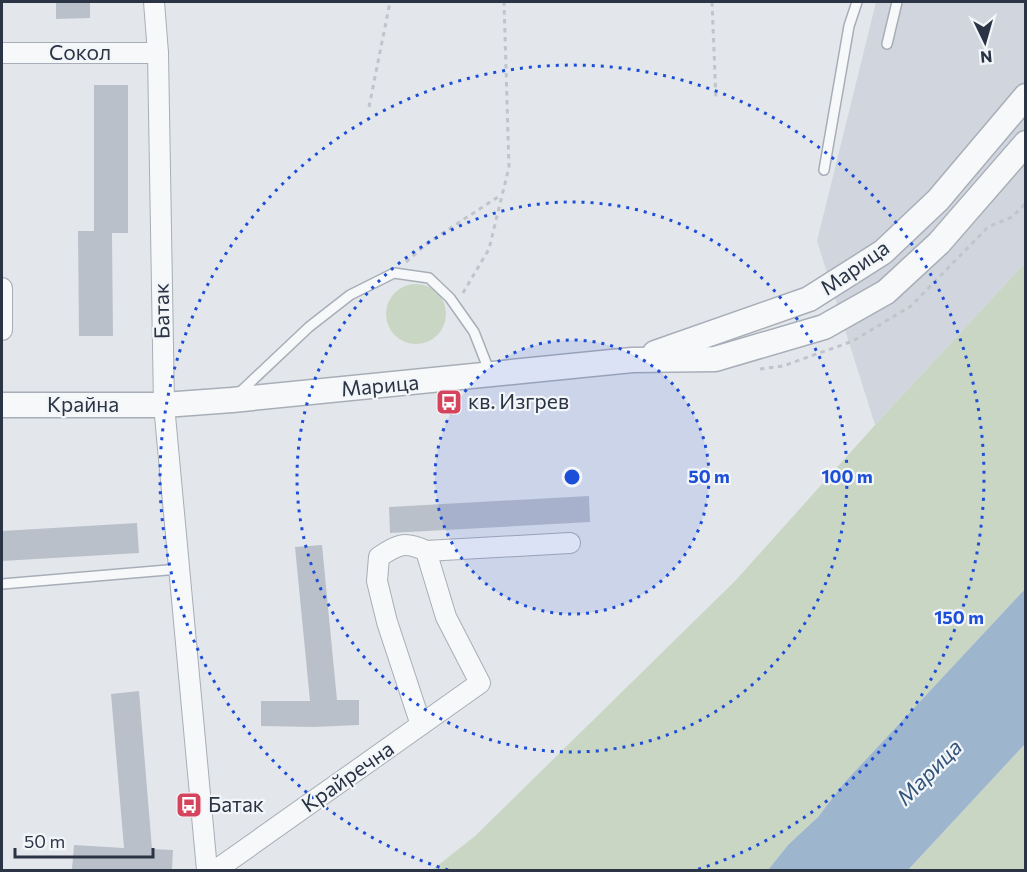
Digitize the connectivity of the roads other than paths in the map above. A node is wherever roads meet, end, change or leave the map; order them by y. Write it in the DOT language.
graph roads {
  1 [pos="154,2"];
  2 [pos="857,2"];
  3 [pos="897,2"];
  4 [pos="887,44"];
  5 [pos="2,53"];
  6 [pos="158,53"];
  7 [pos="1026,96"];
  8 [pos="1026,144"];
  9 [pos="824,170"];
  10 [pos="2,288"];
  11 [pos="2,330"];
  12 [pos="632,360"];
  13 [pos="490,375"];
  14 [pos="232,400"];
  15 [pos="2,405"];
  16 [pos="164,405"];
  17 [pos="570,543"];
  18 [pos="426,551"];
  19 [pos="179,569"];
  20 [pos="2,584"];
  21 [pos="421,726"];
  22 [pos="207,870"];
  23 [pos="216,870"];
  1 -- 6 [label="street, Батак"];
  2 -- 9 [label="lane"];
  3 -- 4 [label="lane"];
  5 -- 6 [label="street, Сокол"];
  6 -- 16 [label="street, Батак"];
  7 -- 12 [label="street, Марица"];
  8 -- 12 [label="street, Марица"];
  10 -- 11 [label="street"];
  12 -- 13 [label="street, Марица"];
  13 -- 14 [label="street, Марица"];
  13 -- 14 [label="lane"];
  14 -- 16 [label="street, Марица"];
  15 -- 16 [label="street, Крайна"];
  16 -- 19 [label="street, Батак"];
  17 -- 18 [label="street"];
  18 -- 21 [label="street, Крайречна"];
  18 -- 21 [label="street"];
  19 -- 20 [label="lane"];
  19 -- 22 [label="street, Батак"];
  21 -- 23 [label="street, Крайречна"];
}
